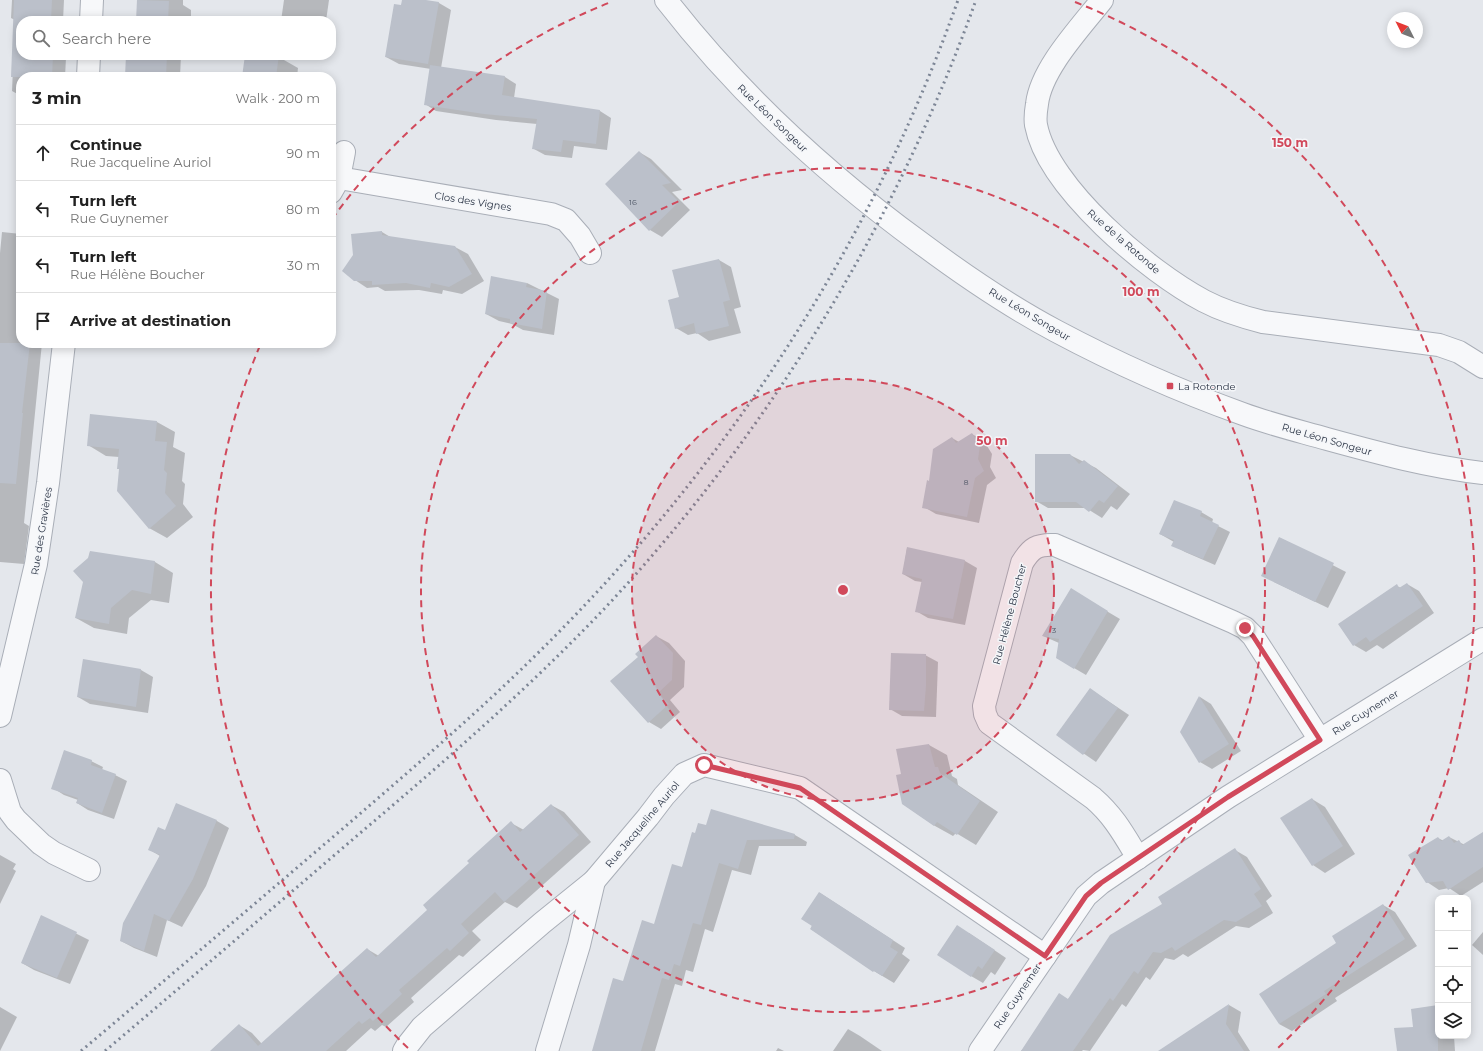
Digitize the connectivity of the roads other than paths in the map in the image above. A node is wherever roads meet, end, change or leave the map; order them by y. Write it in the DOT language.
graph roads {
  1 [pos="92,0"];
  2 [pos="666,0"];
  3 [pos="1102,0"];
  4 [pos="91,16"];
  5 [pos="89,60"];
  6 [pos="88,72"];
  7 [pos="344,152"];
  8 [pos="336,181"];
  9 [pos="336,185"];
  10 [pos="590,253"];
  11 [pos="63,348"];
  12 [pos="1483,367"];
  13 [pos="1483,473"];
  14 [pos="1483,638"];
  15 [pos="1,710"];
  16 [pos="1320,740"];
  17 [pos="0,780"];
  18 [pos="1138,858"];
  19 [pos="89,870"];
  20 [pos="594,881"];
  21 [pos="1045,956"];
  22 [pos="404,1051"];
  23 [pos="547,1051"];
  24 [pos="980,1051"];
  1 -- 4 [label="street"];
  2 -- 13 [label="street, Rue Léon Songeur"];
  3 -- 12 [label="street, Rue de la Rotonde"];
  5 -- 6 [label="street"];
  7 -- 8 [label="street, Clos des Vignes"];
  9 -- 10 [label="street, Clos des Vignes"];
  11 -- 15 [label="street, Rue des Gravières"];
  14 -- 16 [label="street, Rue Guynemer"];
  16 -- 18 [label="street, Rue Guynemer"];
  16 -- 18 [label="street, Rue Hélène Boucher"];
  17 -- 19 [label="street"];
  18 -- 21 [label="street, Rue Guynemer"];
  20 -- 21 [label="street, Rue Jacqueline Auriol"];
  20 -- 22 [label="street, Rue Jacqueline Auriol"];
  20 -- 23 [label="street, Rue Jacqueline Auriol"];
  21 -- 24 [label="street, Rue Guynemer"];
}
